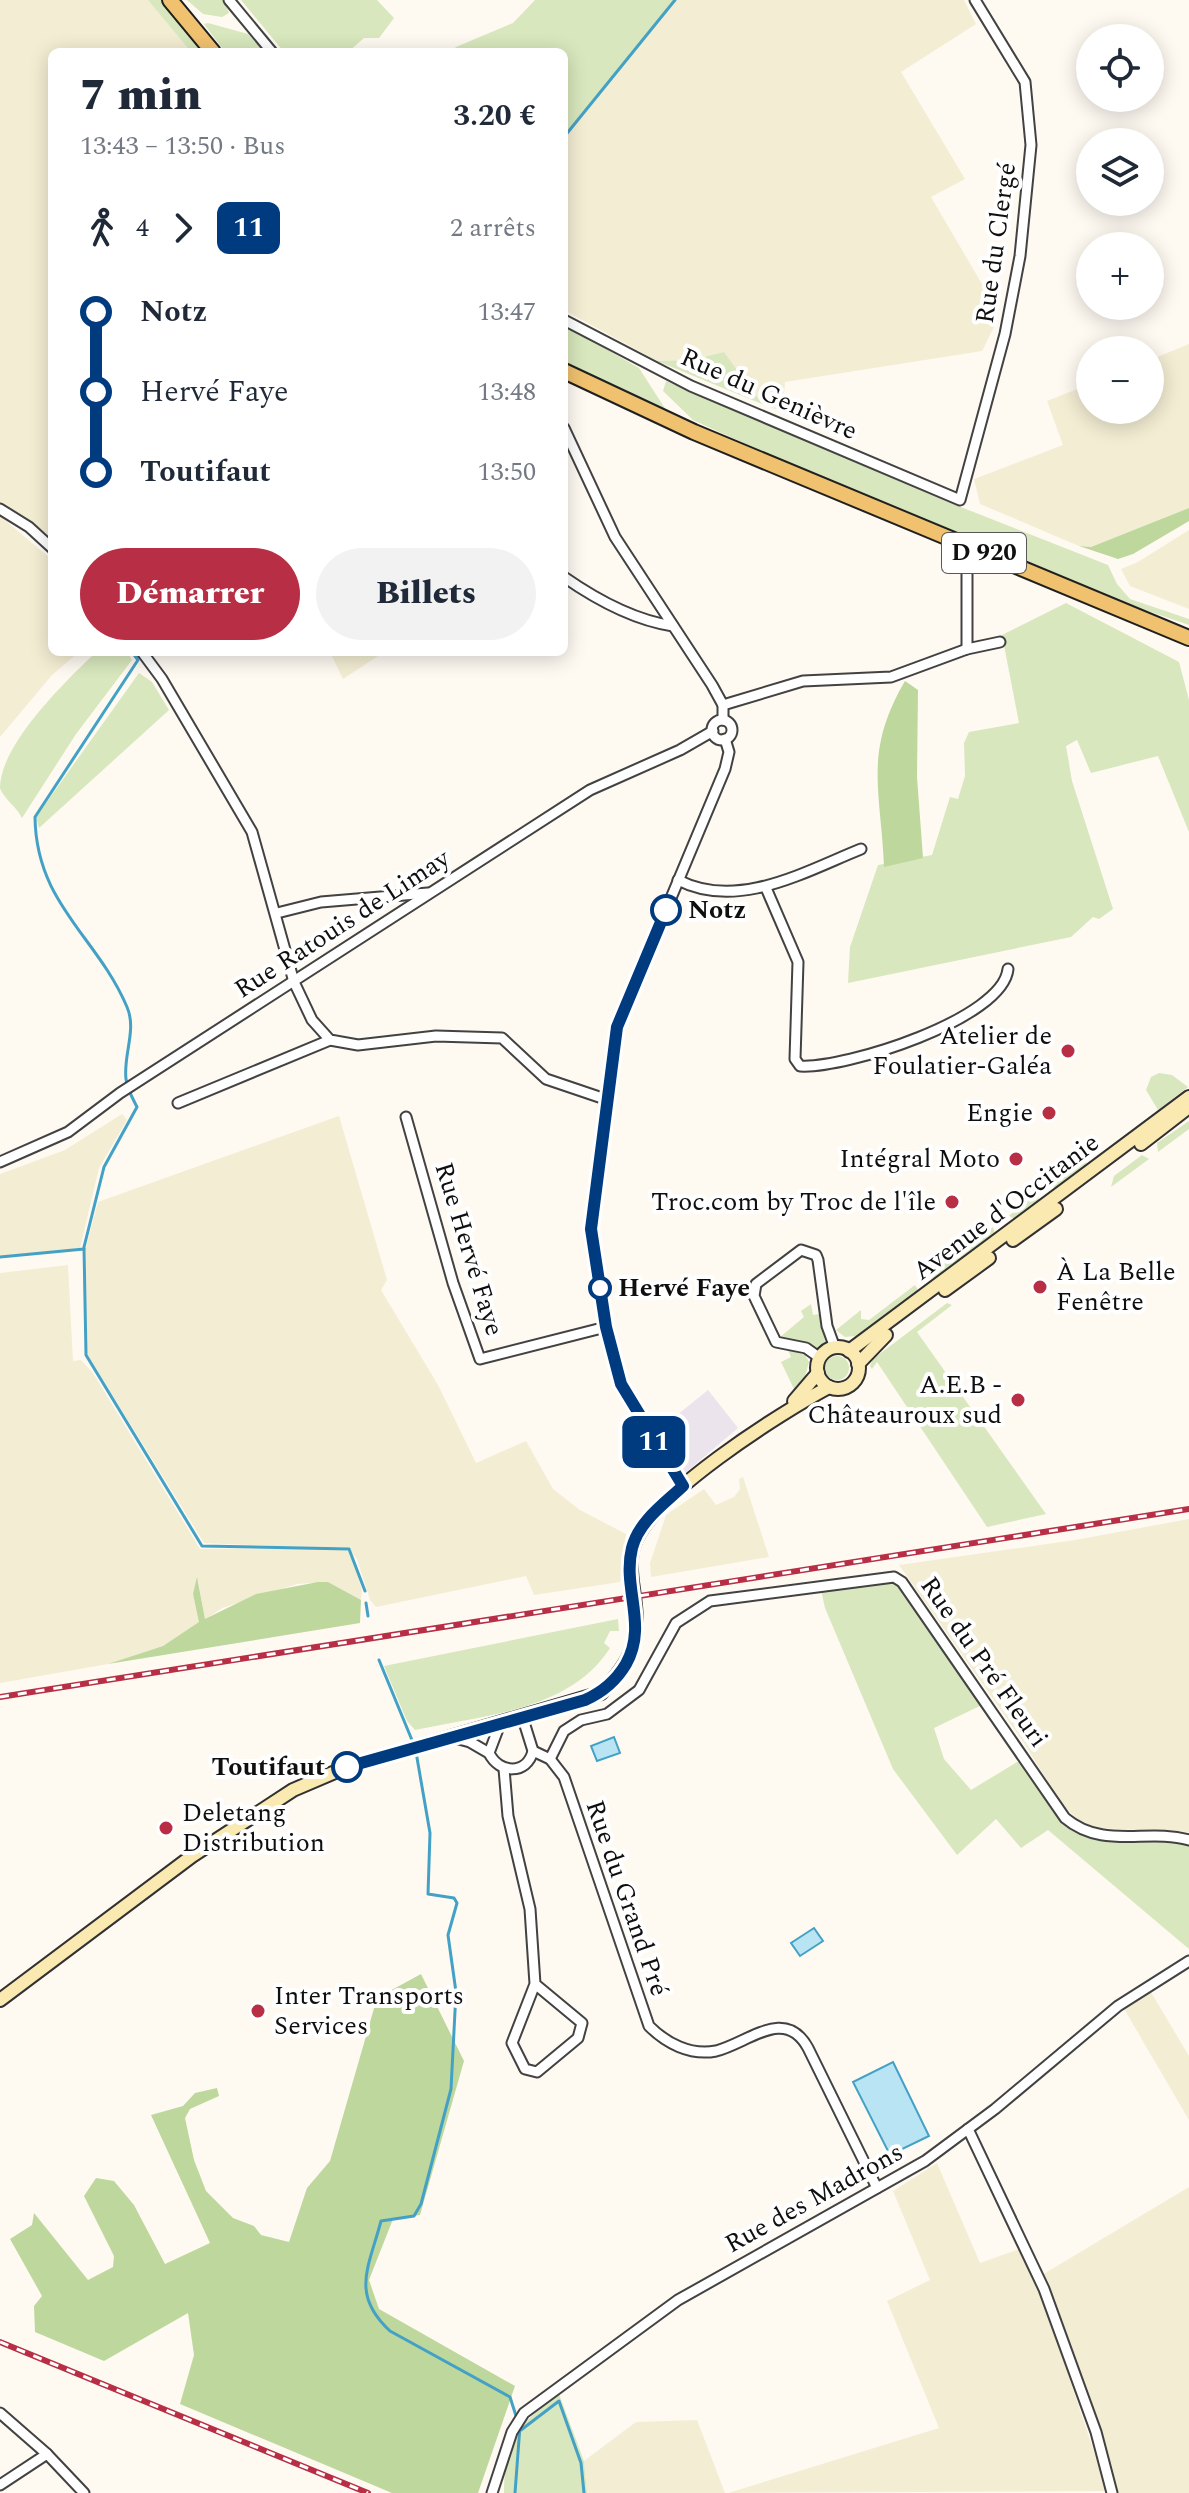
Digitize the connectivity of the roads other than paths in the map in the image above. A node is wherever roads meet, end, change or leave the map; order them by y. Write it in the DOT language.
graph roads {
  1 [pos="170,0"];
  2 [pos="229,0"];
  3 [pos="975,0"];
  4 [pos="210,48"];
  5 [pos="269,48"];
  6 [pos="568,322"];
  7 [pos="568,373"];
  8 [pos="568,437"];
  9 [pos="960,500"];
  10 [pos="0,509"];
  11 [pos="48,544"];
  12 [pos="967,572"];
  13 [pos="568,580"];
  14 [pos="673,626"];
  15 [pos="1186,636"];
  16 [pos="1000,642"];
  17 [pos="967,649"];
  18 [pos="145,656"];
  19 [pos="723,705"];
  20 [pos="723,720"];
  21 [pos="713,731"];
  22 [pos="725,739"];
  23 [pos="861,849"];
  24 [pos="678,880"];
  25 [pos="766,888"];
  26 [pos="432,893"];
  27 [pos="277,913"];
  28 [pos="1008,969"];
  29 [pos="294,982"];
  30 [pos="330,1040"];
  31 [pos="1189,1097"];
  32 [pos="608,1100"];
  33 [pos="178,1103"];
  34 [pos="1189,1107"];
  35 [pos="406,1117"];
  36 [pos="0,1162"];
  37 [pos="606,1327"];
  38 [pos="842,1349"];
  39 [pos="820,1358"];
  40 [pos="858,1364"];
  41 [pos="818,1373"];
  42 [pos="829,1387"];
  43 [pos="781,1414"];
  44 [pos="683,1486"];
  45 [pos="523,1719"];
  46 [pos="500,1724"];
  47 [pos="451,1737"];
  48 [pos="533,1751"];
  49 [pos="489,1753"];
  50 [pos="550,1759"];
  51 [pos="504,1769"];
  52 [pos="1189,1840"];
  53 [pos="1189,1961"];
  54 [pos="535,1984"];
  55 [pos="0,2000"];
  56 [pos="968,2129"];
  57 [pos="877,2188"];
  58 [pos="0,2413"];
  59 [pos="47,2454"];
  60 [pos="0,2485"];
  61 [pos="84,2493"];
  62 [pos="492,2493"];
  63 [pos="1112,2493"];
  1 -- 4 [label="main road"];
  2 -- 5 [label="street"];
  3 -- 9 [label="street, Rue du Clergé"];
  6 -- 9 [label="street, Rue du Genièvre"];
  7 -- 15 [label="main road, D 920"];
  8 -- 14 [label="street"];
  10 -- 11 [label="street"];
  12 -- 17 [label="street"];
  13 -- 14 [label="street"];
  14 -- 19 [label="street"];
  16 -- 17 [label="street"];
  17 -- 19 [label="street"];
  18 -- 27 [label="street"];
  19 -- 20 [label="street"];
  20 -- 21 [label="street"];
  20 -- 22 [label="street"];
  21 -- 22 [label="street"];
  21 -- 26 [label="street, Rue Ratouis de Limay"];
  22 -- 24 [label="street"];
  23 -- 25 [label="street"];
  24 -- 25 [label="street"];
  24 -- 32 [label="street"];
  25 -- 28 [label="street"];
  26 -- 27 [label="street"];
  26 -- 29 [label="street, Rue Ratouis de Limay"];
  27 -- 29 [label="street"];
  29 -- 30 [label="street"];
  29 -- 36 [label="street, Rue Ratouis de Limay"];
  30 -- 32 [label="street"];
  30 -- 33 [label="street"];
  31 -- 38 [label="main road, Avenue d'Occitanie"];
  32 -- 37 [label="street"];
  34 -- 40 [label="main road, Avenue d'Occitanie"];
  35 -- 37 [label="street, Rue Hervé Faye"];
  37 -- 44 [label="street"];
  38 -- 39 [label="main road, Avenue d'Occitanie"];
  38 -- 39 [label="street"];
  38 -- 40 [label="main road"];
  39 -- 41 [label="main road"];
  40 -- 42 [label="main road, Avenue d'Occitanie"];
  41 -- 42 [label="main road"];
  41 -- 43 [label="main road, Avenue d'Occitanie"];
  42 -- 43 [label="main road, Avenue d'Occitanie"];
  43 -- 44 [label="main road, Avenue d'Occitanie"];
  44 -- 45 [label="main road, Avenue d'Occitanie"];
  45 -- 46 [label="main road"];
  45 -- 48 [label="street"];
  46 -- 47 [label="main road"];
  46 -- 49 [label="street"];
  47 -- 49 [label="street"];
  47 -- 55 [label="main road"];
  48 -- 50 [label="street"];
  48 -- 51 [label="street"];
  49 -- 51 [label="street"];
  50 -- 52 [label="street, Rue du Pré Fleuri"];
  50 -- 57 [label="street, Rue du Grand Pré"];
  51 -- 54 [label="street"];
  53 -- 56 [label="street, Rue des Madrons"];
  54 -- 54 [label="street"];
  56 -- 57 [label="street, Rue des Madrons"];
  56 -- 63 [label="street"];
  57 -- 62 [label="street, Rue des Madrons"];
  58 -- 59 [label="street"];
  59 -- 60 [label="street"];
  59 -- 61 [label="street"];
}
